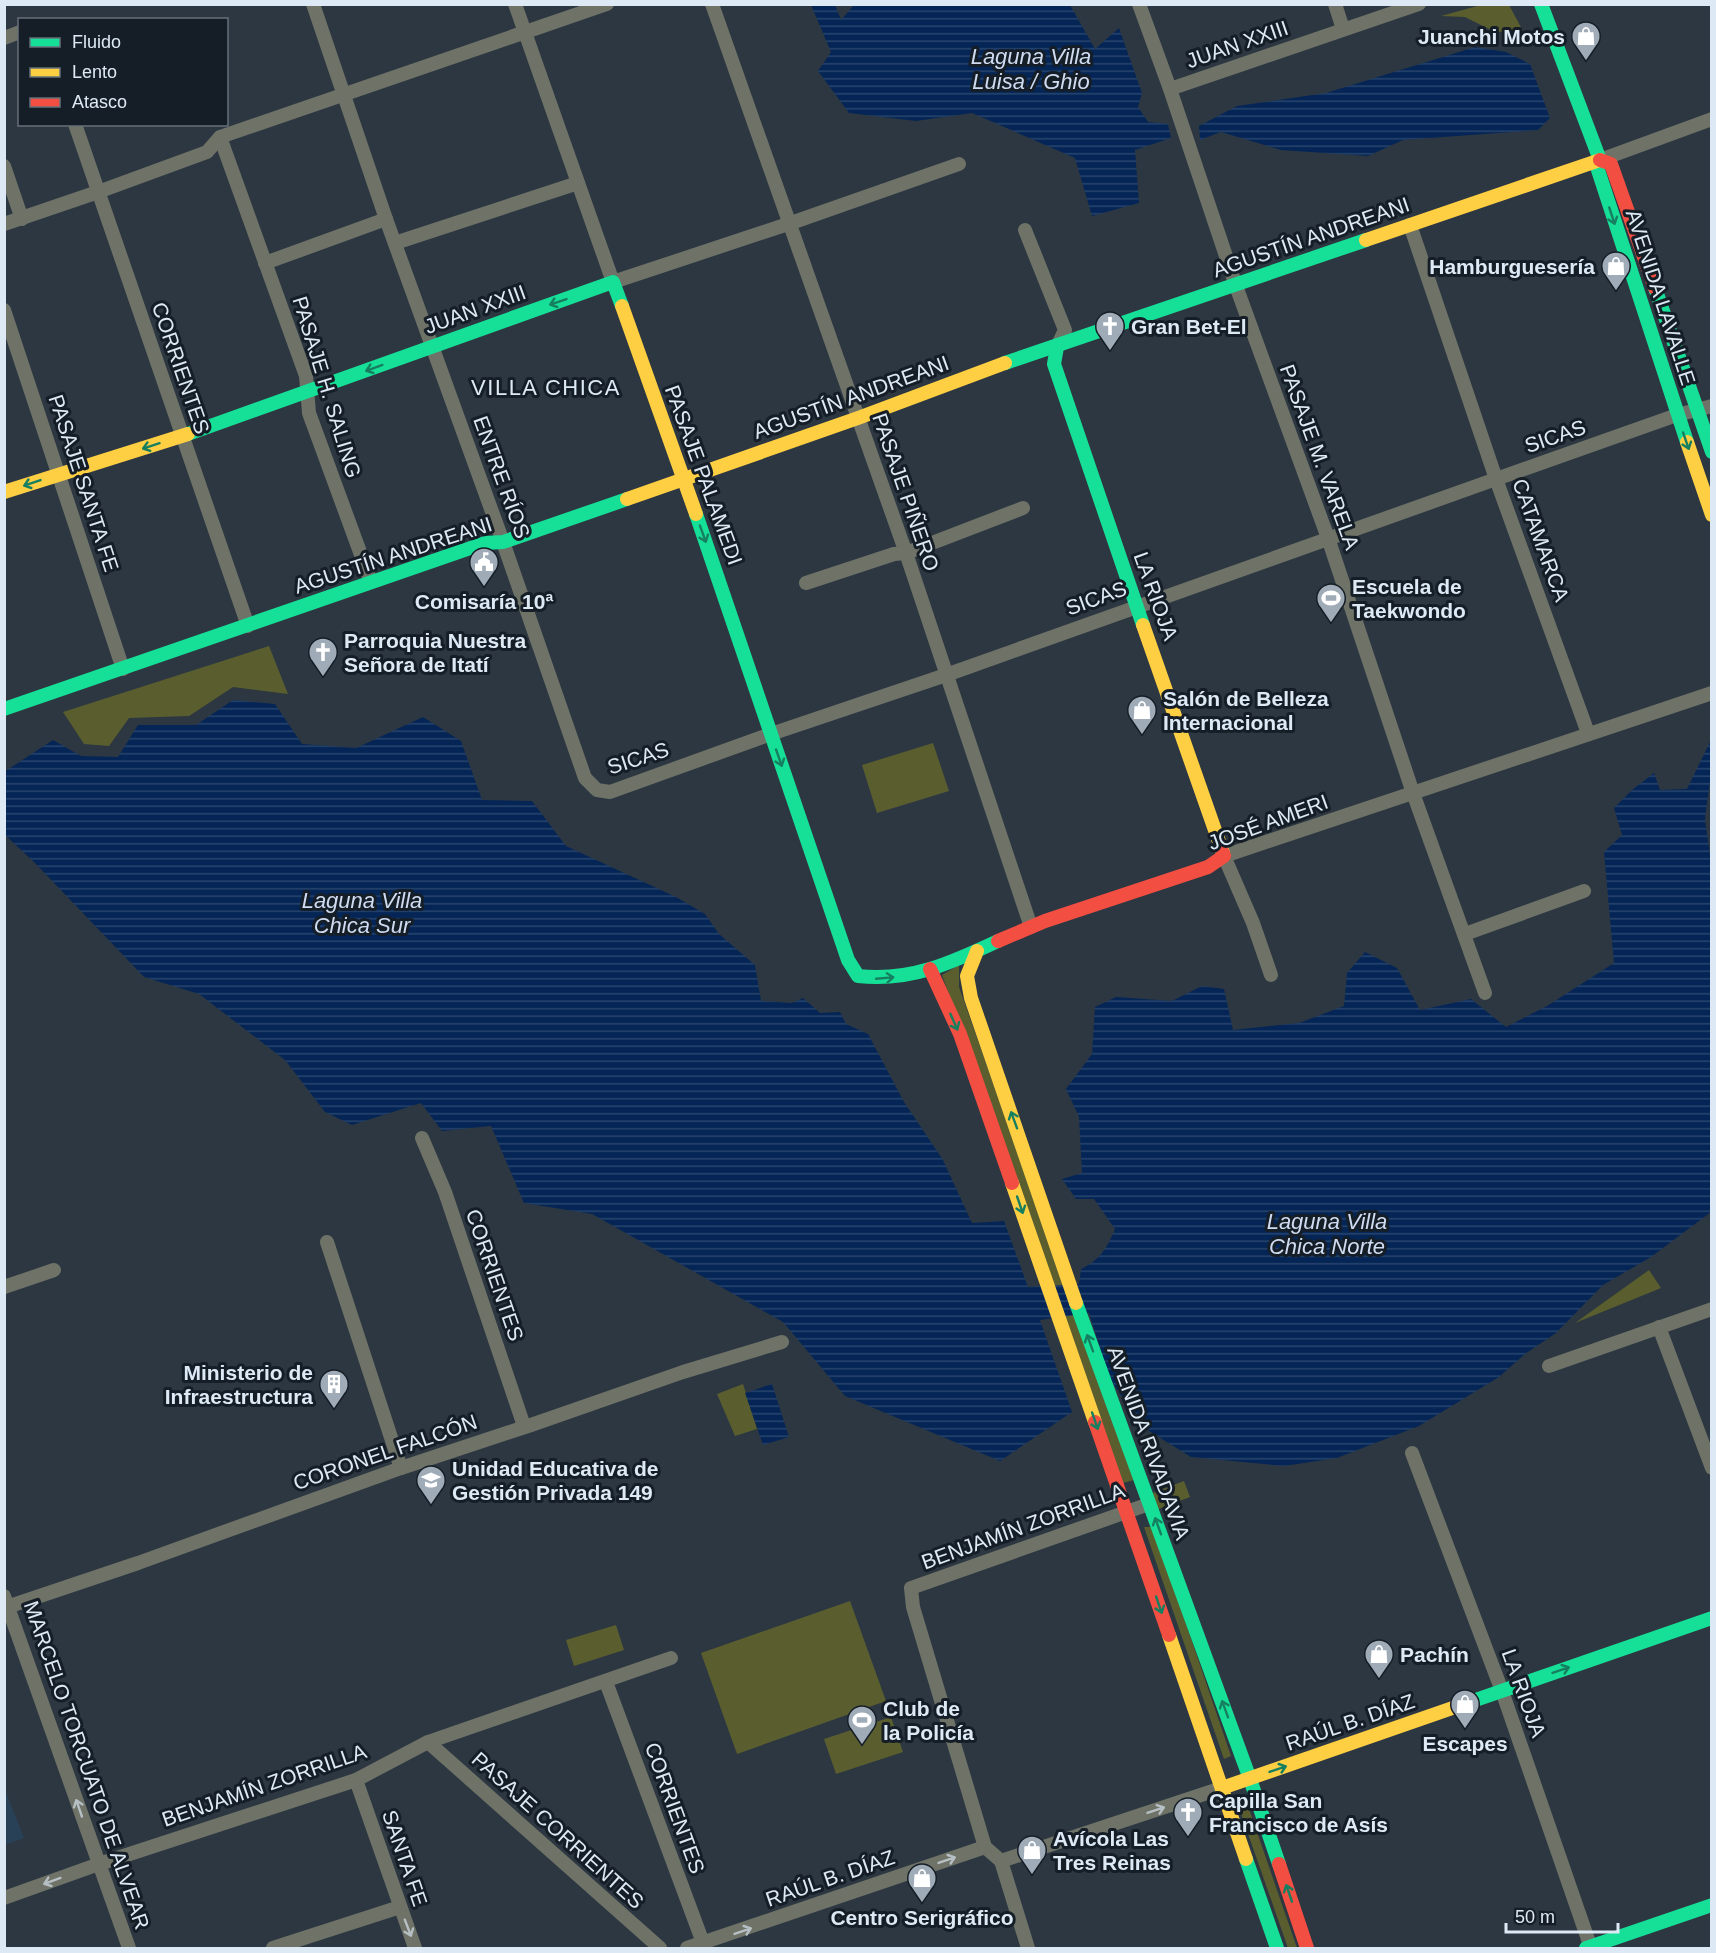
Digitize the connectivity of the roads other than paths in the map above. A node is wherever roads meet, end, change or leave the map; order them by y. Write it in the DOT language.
graph roads {
  1 [pos="313,4"];
  2 [pos="515,4"];
  3 [pos="608,4"];
  4 [pos="712,4"];
  5 [pos="1140,4"];
  6 [pos="1335,4"];
  7 [pos="1419,4"];
  8 [pos="1541,4"];
  9 [pos="1343,29"];
  10 [pos="525,33"];
  11 [pos="1170,89"];
  12 [pos="345,93"];
  13 [pos="1712,119"];
  14 [pos="76,126"];
  15 [pos="220,137"];
  16 [pos="1599,160"];
  17 [pos="959,164"];
  18 [pos="4,166"];
  19 [pos="578,183"];
  20 [pos="98,192"];
  21 [pos="22,219"];
  22 [pos="386,219"];
  23 [pos="791,223"];
  24 [pos="4,224"];
  25 [pos="1410,225"];
  26 [pos="1025,230"];
  27 [pos="395,243"];
  28 [pos="265,263"];
  29 [pos="613,282"];
  30 [pos="1236,286"];
  31 [pos="4,310"];
  32 [pos="433,346"];
  33 [pos="1057,347"];
  34 [pos="307,393"];
  35 [pos="1712,406"];
  36 [pos="1697,411"];
  37 [pos="1677,415"];
  38 [pos="858,418"];
  39 [pos="182,436"];
  40 [pos="1712,452"];
  41 [pos="60,475"];
  42 [pos="1496,478"];
  43 [pos="682,479"];
  44 [pos="4,492"];
  45 [pos="1023,508"];
  46 [pos="1712,515"];
  47 [pos="1328,538"];
  48 [pos="503,542"];
  49 [pos="906,553"];
  50 [pos="371,582"];
  51 [pos="806,583"];
  52 [pos="1136,606"];
  53 [pos="248,626"];
  54 [pos="123,669"];
  55 [pos="946,675"];
  56 [pos="1712,693"];
  57 [pos="4,709"];
  58 [pos="1588,733"];
  59 [pos="771,734"];
  60 [pos="597,790"];
  61 [pos="1413,793"];
  62 [pos="1224,856"];
  63 [pos="1584,891"];
  64 [pos="1031,927"];
  65 [pos="1465,934"];
  66 [pos="977,951"];
  67 [pos="848,960"];
  68 [pos="930,969"];
  69 [pos="1271,975"];
  70 [pos="1485,993"];
  71 [pos="422,1138"];
  72 [pos="327,1242"];
  73 [pos="54,1270"];
  74 [pos="4,1287"];
  75 [pos="1712,1309"];
  76 [pos="1659,1327"];
  77 [pos="782,1342"];
  78 [pos="1549,1366"];
  79 [pos="524,1426"];
  80 [pos="1412,1453"];
  81 [pos="400,1468"];
  82 [pos="1712,1468"];
  83 [pos="1149,1504"];
  84 [pos="1126,1511"];
  85 [pos="6,1604"];
  86 [pos="1712,1618"];
  87 [pos="670,1658"];
  88 [pos="606,1682"];
  89 [pos="1502,1691"];
  90 [pos="428,1742"];
  91 [pos="1250,1779"];
  92 [pos="356,1780"];
  93 [pos="1222,1788"];
  94 [pos="985,1847"];
  95 [pos="1001,1861"];
  96 [pos="99,1864"];
  97 [pos="4,1898"];
  98 [pos="1712,1905"];
  99 [pos="400,1907"];
  100 [pos="705,1946"];
  101 [pos="129,1948"];
  102 [pos="273,1948"];
  103 [pos="416,1948"];
  104 [pos="660,1948"];
  105 [pos="687,1948"];
  106 [pos="1028,1948"];
  107 [pos="1277,1948"];
  108 [pos="1307,1948"];
  109 [pos="1589,1948"];
  1 -- 12 [label="street, ENTRE RÍOS"];
  2 -- 10 [label="street, PASAJE PALAMEDI"];
  3 -- 10 [label="street"];
  4 -- 23 [label="street, PASAJE PIÑERO"];
  5 -- 11 [label="street, PASAJE M. VARELA"];
  6 -- 9 [label="street"];
  7 -- 9 [label="street, JUAN XXIII"];
  8 -- 16 [label="street, AVENIDA LAVALLE"];
  9 -- 11 [label="street, JUAN XXIII"];
  10 -- 12 [label="street"];
  10 -- 19 [label="street, PASAJE PALAMEDI"];
  11 -- 30 [label="street, PASAJE M. VARELA"];
  12 -- 15 [label="street"];
  12 -- 22 [label="street, ENTRE RÍOS"];
  13 -- 16 [label="street, AGUSTÍN ANDREANI"];
  14 -- 20 [label="street, CORRIENTES"];
  15 -- 20 [label="street"];
  15 -- 28 [label="street, PASAJE H. SALING"];
  16 -- 25 [label="street, AGUSTÍN ANDREANI"];
  16 -- 36 [label="street, AVENIDA LAVALLE"];
  16 -- 37 [label="street, AVENIDA LAVALLE, one-way"];
  17 -- 23 [label="street, JUAN XXIII"];
  18 -- 21 [label="street"];
  19 -- 27 [label="street"];
  19 -- 29 [label="street, PASAJE PALAMEDI"];
  20 -- 21 [label="street"];
  20 -- 39 [label="street, CORRIENTES"];
  21 -- 24 [label="street"];
  22 -- 27 [label="street, ENTRE RÍOS"];
  22 -- 28 [label="street"];
  23 -- 29 [label="street, JUAN XXIII"];
  23 -- 38 [label="street, PASAJE PIÑERO"];
  25 -- 30 [label="street, AGUSTÍN ANDREANI"];
  25 -- 42 [label="street, CATAMARCA"];
  26 -- 33 [label="street, LA RIOJA"];
  27 -- 32 [label="street, ENTRE RÍOS"];
  28 -- 34 [label="street, PASAJE H. SALING"];
  29 -- 32 [label="street, JUAN XXIII, one-way"];
  29 -- 43 [label="street, PASAJE PALAMEDI"];
  30 -- 33 [label="street, AGUSTÍN ANDREANI"];
  30 -- 47 [label="street, PASAJE M. VARELA"];
  31 -- 41 [label="street, PASAJE SANTA FE"];
  32 -- 34 [label="street, JUAN XXIII, one-way"];
  32 -- 48 [label="street, ENTRE RÍOS"];
  33 -- 38 [label="street, AGUSTÍN ANDREANI"];
  33 -- 52 [label="street, LA RIOJA"];
  34 -- 39 [label="street, JUAN XXIII"];
  34 -- 50 [label="street, PASAJE H. SALING"];
  35 -- 36 [label="street, SICAS"];
  36 -- 37 [label="street, SICAS"];
  36 -- 40 [label="street, AVENIDA LAVALLE"];
  37 -- 42 [label="street, SICAS"];
  37 -- 46 [label="street, AVENIDA LAVALLE, one-way"];
  38 -- 43 [label="street, AGUSTÍN ANDREANI"];
  38 -- 49 [label="street, PASAJE PIÑERO"];
  39 -- 41 [label="street, JUAN XXIII, one-way"];
  39 -- 53 [label="street, CORRIENTES"];
  41 -- 44 [label="street, JUAN XXIII, one-way"];
  41 -- 54 [label="street, PASAJE SANTA FE"];
  42 -- 47 [label="street, SICAS"];
  42 -- 58 [label="street, CATAMARCA"];
  43 -- 48 [label="street, AGUSTÍN ANDREANI"];
  43 -- 59 [label="street, PASAJE PALAMEDI, one-way"];
  45 -- 49 [label="street"];
  47 -- 52 [label="street, SICAS"];
  47 -- 61 [label="street, PASAJE M. VARELA"];
  48 -- 50 [label="street, AGUSTÍN ANDREANI"];
  48 -- 60 [label="street, ENTRE RÍOS"];
  49 -- 51 [label="street"];
  49 -- 55 [label="street, PASAJE PIÑERO"];
  50 -- 53 [label="street, AGUSTÍN ANDREANI"];
  52 -- 55 [label="street, SICAS"];
  52 -- 62 [label="street, LA RIOJA"];
  53 -- 54 [label="street, AGUSTÍN ANDREANI"];
  54 -- 57 [label="street, AGUSTÍN ANDREANI"];
  55 -- 59 [label="street, SICAS"];
  55 -- 64 [label="street, PASAJE PIÑERO"];
  56 -- 58 [label="street, JOSÉ AMERI"];
  58 -- 61 [label="street, JOSÉ AMERI"];
  59 -- 60 [label="street, SICAS"];
  59 -- 67 [label="street, PASAJE PALAMEDI, one-way"];
  61 -- 62 [label="street, JOSÉ AMERI"];
  61 -- 65 [label="street, PASAJE M. VARELA"];
  62 -- 64 [label="street, JOSÉ AMERI"];
  62 -- 69 [label="street, LA RIOJA"];
  63 -- 65 [label="street"];
  64 -- 66 [label="street, JOSÉ AMERI"];
  65 -- 70 [label="street, PASAJE M. VARELA"];
  66 -- 68 [label="street, JOSÉ AMERI"];
  83 -- 66 [label="street, AVENIDA RIVADAVIA, one-way"];
  67 -- 68 [label="street, JOSÉ AMERI, one-way"];
  68 -- 84 [label="street, AVENIDA RIVADAVIA, one-way"];
  71 -- 79 [label="street, CORRIENTES"];
  72 -- 81 [label="street"];
  73 -- 74 [label="street"];
  75 -- 76 [label="street"];
  76 -- 78 [label="street"];
  76 -- 82 [label="street"];
  77 -- 79 [label="street, CORONEL FALCÓN"];
  79 -- 81 [label="street, CORONEL FALCÓN"];
  80 -- 89 [label="street, LA RIOJA"];
  81 -- 85 [label="street, CORONEL FALCÓN"];
  83 -- 84 [label="street, BENJAMÍN ZORRILLA"];
  91 -- 83 [label="street, AVENIDA RIVADAVIA, one-way"];
  84 -- 93 [label="street, AVENIDA RIVADAVIA, one-way"];
  84 -- 94 [label="street, BENJAMÍN ZORRILLA"];
  96 -- 85 [label="street, MARCELO TORCUATO DE ALVEAR, one-way"];
  89 -- 86 [label="street, RAÚL B. DÍAZ, one-way"];
  87 -- 88 [label="street, BENJAMÍN ZORRILLA"];
  88 -- 90 [label="street, BENJAMÍN ZORRILLA"];
  88 -- 100 [label="street, CORRIENTES"];
  91 -- 89 [label="street, RAÚL B. DÍAZ, one-way"];
  89 -- 109 [label="street, LA RIOJA"];
  90 -- 92 [label="street, BENJAMÍN ZORRILLA"];
  90 -- 104 [label="street, PASAJE CORRIENTES"];
  91 -- 93 [label="street, RAÚL B. DÍAZ"];
  108 -- 91 [label="street, AVENIDA RIVADAVIA, one-way"];
  92 -- 96 [label="street, BENJAMÍN ZORRILLA"];
  92 -- 99 [label="street, SANTA FE"];
  95 -- 93 [label="street, RAÚL B. DÍAZ, one-way"];
  93 -- 107 [label="street, AVENIDA RIVADAVIA"];
  94 -- 95 [label="street"];
  100 -- 94 [label="street, RAÚL B. DÍAZ, one-way"];
  95 -- 106 [label="street"];
  96 -- 97 [label="street, BENJAMÍN ZORRILLA, one-way"];
  96 -- 101 [label="street, MARCELO TORCUATO DE ALVEAR"];
  98 -- 109 [label="street"];
  99 -- 102 [label="street"];
  99 -- 103 [label="street, SANTA FE, one-way"];
  100 -- 105 [label="street, RAÚL B. DÍAZ"];
}
